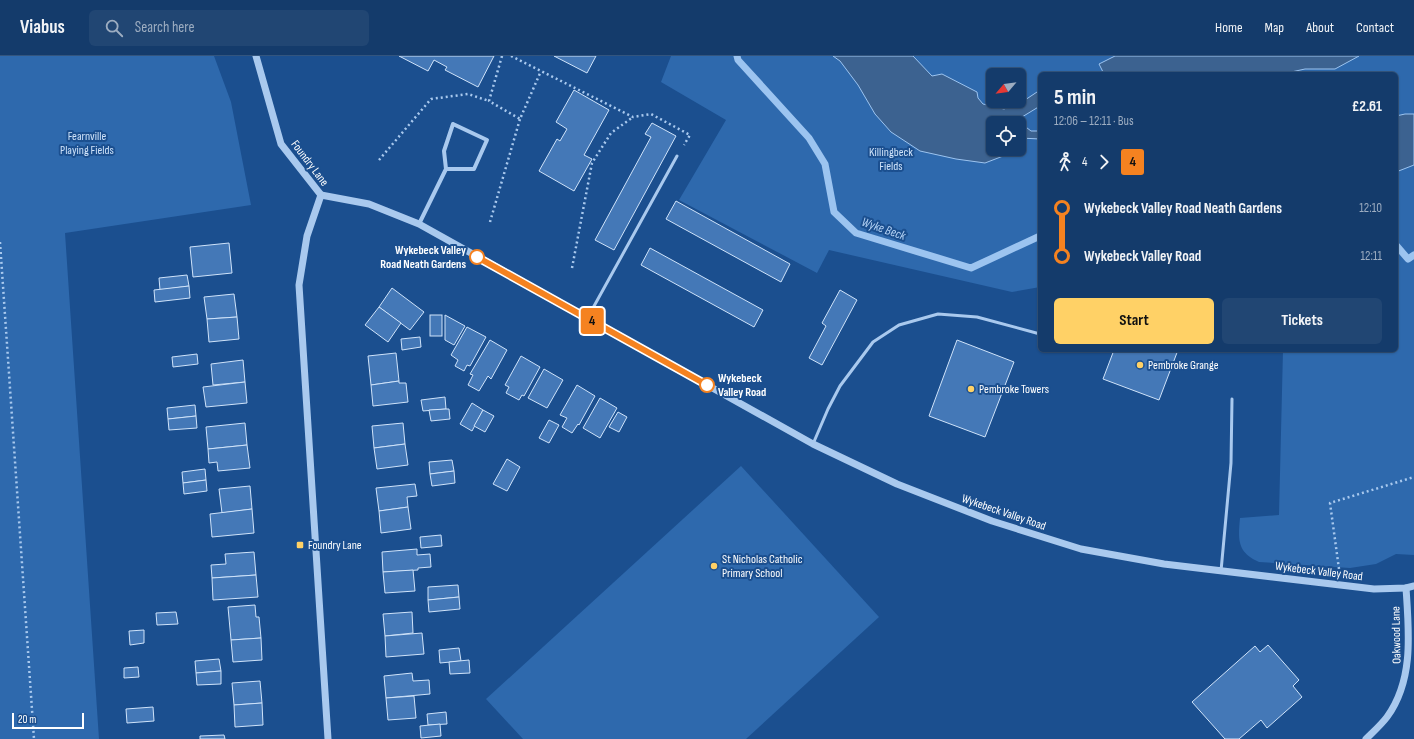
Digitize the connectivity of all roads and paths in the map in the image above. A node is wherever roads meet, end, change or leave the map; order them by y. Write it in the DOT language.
graph roads {
  1 [pos="256,56"];
  2 [pos="502,56"];
  3 [pos="511,56"];
  4 [pos="541,71"];
  5 [pos="489,101"];
  6 [pos="632,117"];
  7 [pos="520,119"];
  8 [pos="678,156"];
  9 [pos="379,160"];
  10 [pos="446,169"];
  11 [pos="321,195"];
  12 [pos="490,222"];
  13 [pos="419,224"];
  14 [pos="0,242"];
  15 [pos="572,268"];
  16 [pos="587,318"];
  17 [pos="1038,333"];
  18 [pos="1232,400"];
  19 [pos="813,444"];
  20 [pos="1414,476"];
  21 [pos="1222,571"];
  22 [pos="1341,585"];
  23 [pos="1414,586"];
  24 [pos="1406,588"];
  25 [pos="34,739"];
  26 [pos="328,739"];
  27 [pos="1366,739"];
  1 -- 11 [label="street, Foundry Lane"];
  2 -- 5 [label="path"];
  3 -- 4 [label="path"];
  4 -- 6 [label="path"];
  4 -- 7 [label="path"];
  5 -- 7 [label="path"];
  5 -- 9 [label="path"];
  6 -- 8 [label="path"];
  6 -- 15 [label="path"];
  7 -- 12 [label="path"];
  8 -- 16 [label="lane"];
  10 -- 10 [label="street"];
  10 -- 13 [label="street"];
  11 -- 13 [label="street, Wykebeck Valley Road"];
  11 -- 26 [label="street, Foundry Lane"];
  13 -- 16 [label="street, Wykebeck Valley Road"];
  14 -- 25 [label="path"];
  16 -- 19 [label="street, Wykebeck Valley Road"];
  17 -- 19 [label="lane"];
  18 -- 21 [label="lane"];
  19 -- 21 [label="street, Wykebeck Valley Road"];
  20 -- 22 [label="path"];
  21 -- 22 [label="street, Wykebeck Valley Road"];
  22 -- 24 [label="street, Wykebeck Valley Road"];
  23 -- 24 [label="street, Wykebeck Valley Road"];
  24 -- 27 [label="street, Oakwood Lane"];
}
